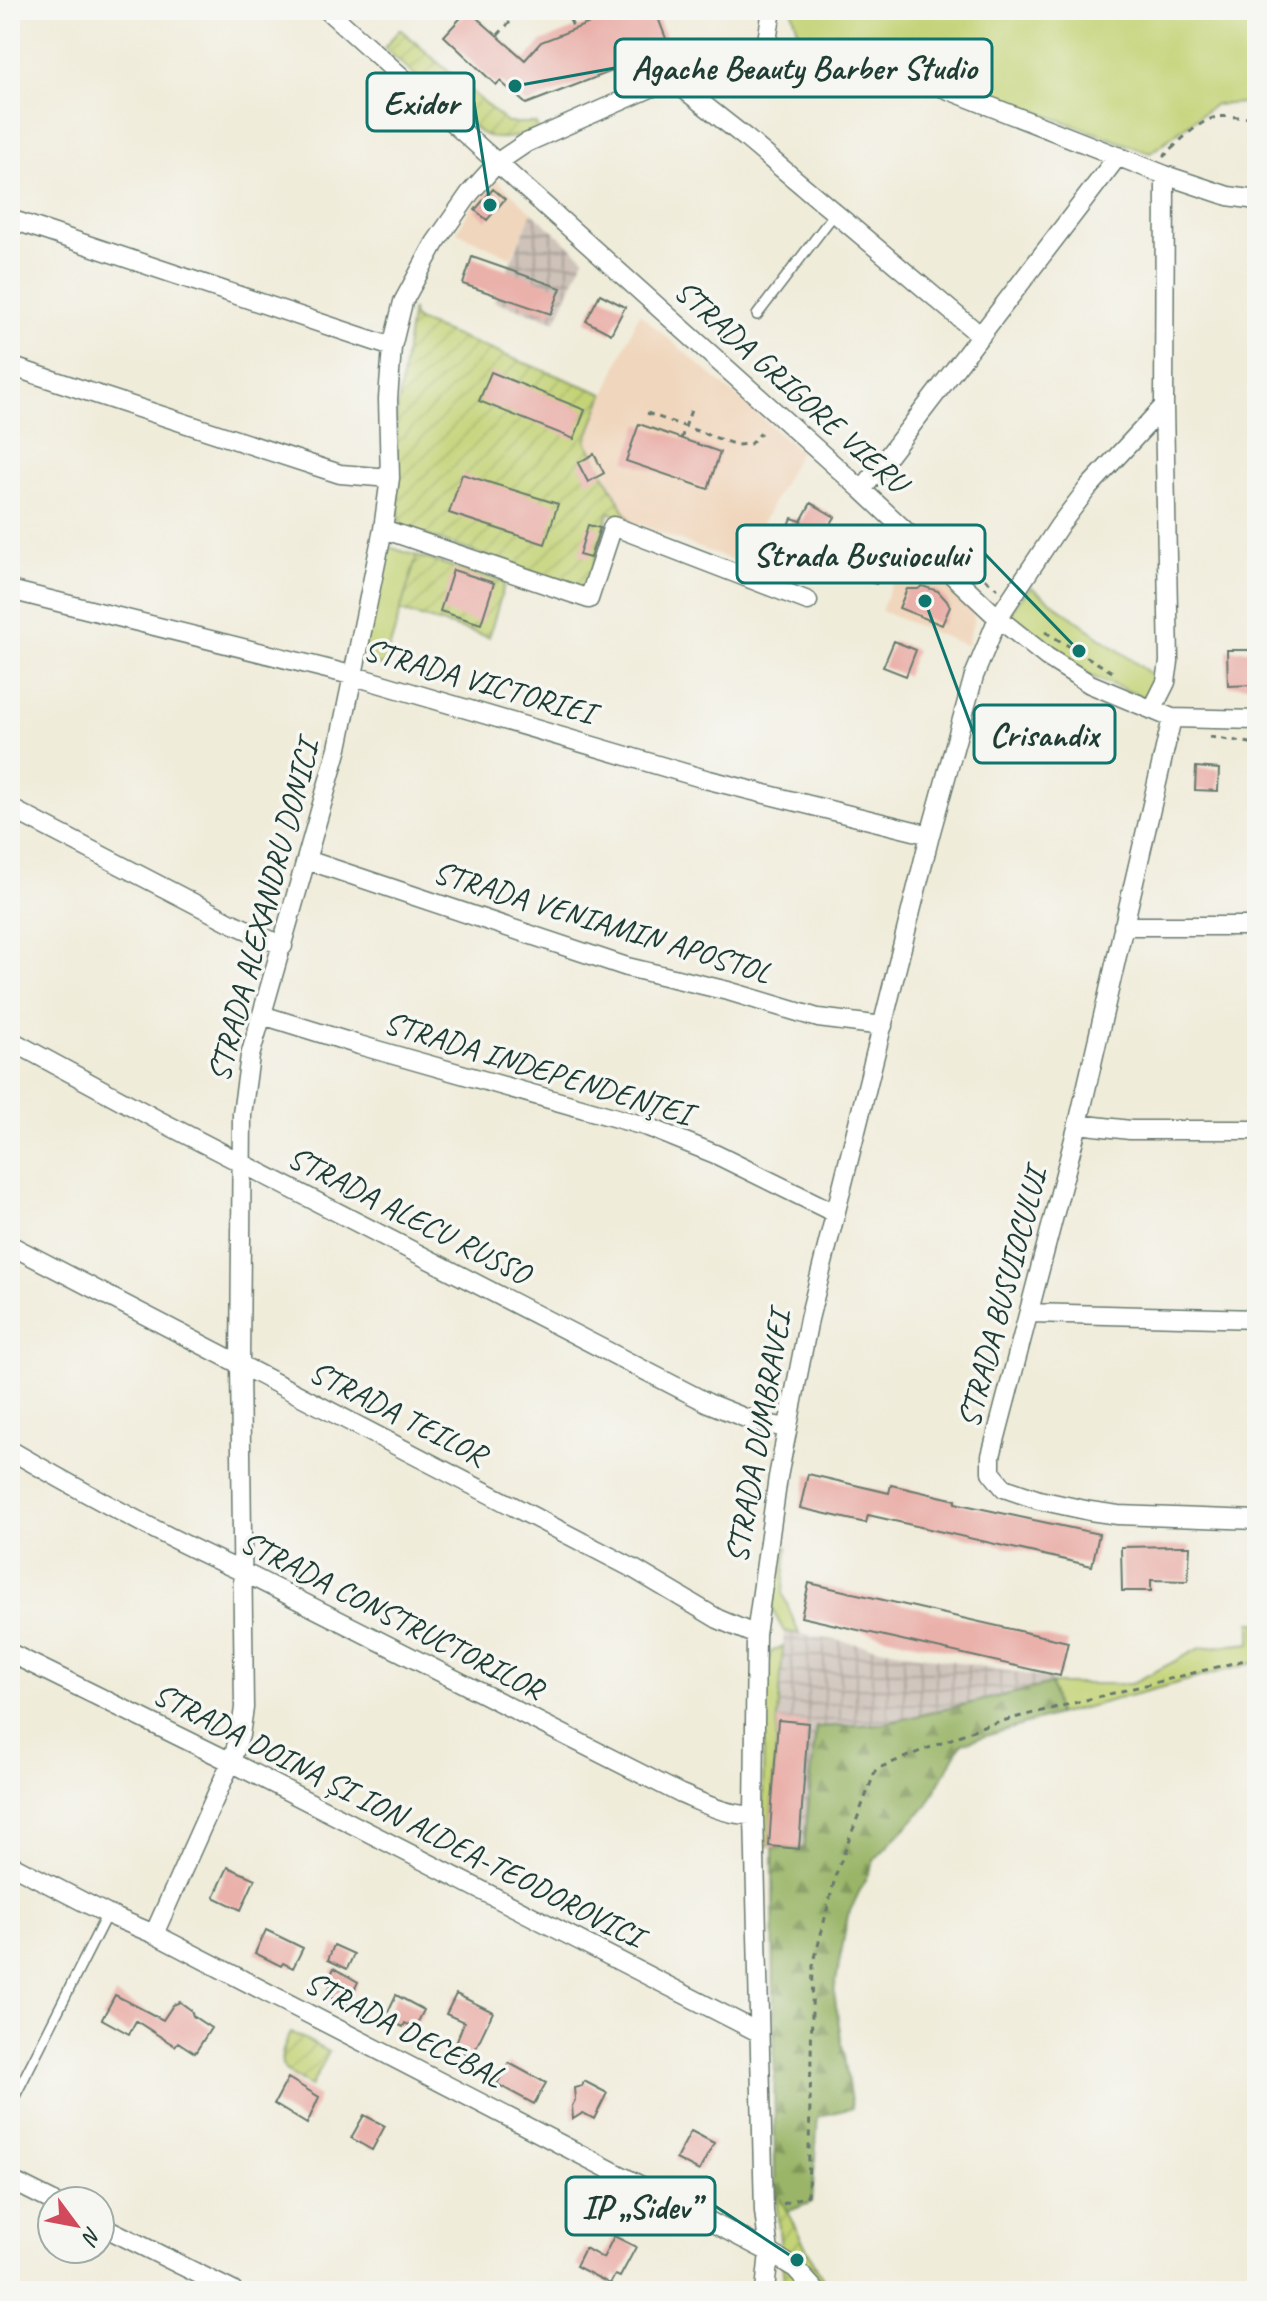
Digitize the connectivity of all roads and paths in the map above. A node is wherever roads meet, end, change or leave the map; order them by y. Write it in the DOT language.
graph roads {
  1 [pos="327,10"];
  2 [pos="772,10"];
  3 [pos="570,20"];
  4 [pos="510,22"];
  5 [pos="574,29"];
  6 [pos="498,35"];
  7 [pos="765,53"];
  8 [pos="671,79"];
  9 [pos="1257,117"];
  10 [pos="1118,156"];
  11 [pos="498,162"];
  12 [pos="1157,172"];
  13 [pos="1257,200"];
  14 [pos="835,213"];
  15 [pos="10,219"];
  16 [pos="757,315"];
  17 [pos="981,336"];
  18 [pos="392,347"];
  19 [pos="10,366"];
  20 [pos="1164,406"];
  21 [pos="691,410"];
  22 [pos="647,413"];
  23 [pos="685,427"];
  24 [pos="761,433"];
  25 [pos="681,439"];
  26 [pos="390,478"];
  27 [pos="862,490"];
  28 [pos="383,529"];
  29 [pos="10,590"];
  30 [pos="808,601"];
  31 [pos="998,618"];
  32 [pos="351,675"];
  33 [pos="1152,710"];
  34 [pos="1172,718"];
  35 [pos="1257,720"];
  36 [pos="1201,732"];
  37 [pos="1257,744"];
  38 [pos="10,808"];
  39 [pos="930,835"];
  40 [pos="307,860"];
  41 [pos="1123,926"];
  42 [pos="1257,926"];
  43 [pos="283,946"];
  44 [pos="262,1015"];
  45 [pos="883,1026"];
  46 [pos="10,1040"];
  47 [pos="1078,1124"];
  48 [pos="1257,1130"];
  49 [pos="241,1162"];
  50 [pos="835,1213"];
  51 [pos="10,1245"];
  52 [pos="1030,1313"];
  53 [pos="1257,1319"];
  54 [pos="240,1364"];
  55 [pos="786,1428"];
  56 [pos="10,1450"];
  57 [pos="1257,1520"];
  58 [pos="243,1572"];
  59 [pos="756,1635"];
  60 [pos="10,1653"];
  61 [pos="1257,1657"];
  62 [pos="231,1762"];
  63 [pos="754,1815"];
  64 [pos="10,1864"];
  65 [pos="107,1914"];
  66 [pos="154,1934"];
  67 [pos="758,2032"];
  68 [pos="10,2106"];
  69 [pos="10,2180"];
  70 [pos="36,2193"];
  71 [pos="764,2211"];
  72 [pos="116,2233"];
  73 [pos="769,2252"];
  74 [pos="233,2291"];
  75 [pos="765,2291"];
  76 [pos="816,2291"];
  1 -- 11 [label="street, STRADA GRIGORE VIERU"];
  2 -- 7 [label="street"];
  3 -- 5 [label="path"];
  4 -- 6 [label="path"];
  7 -- 8 [label="street, STRADA ALEXANDRU DONICI"];
  7 -- 10 [label="street, STRADA ALEXANDRU DONICI"];
  8 -- 11 [label="street, STRADA ALEXANDRU DONICI"];
  8 -- 14 [label="street"];
  9 -- 12 [label="path"];
  10 -- 12 [label="street, STRADA ALEXANDRU DONICI"];
  10 -- 17 [label="street"];
  11 -- 18 [label="street, STRADA ALEXANDRU DONICI"];
  11 -- 27 [label="street, STRADA GRIGORE VIERU"];
  12 -- 13 [label="street, STRADA ALEXANDRU DONICI"];
  12 -- 20 [label="street"];
  14 -- 16 [label="lane"];
  14 -- 17 [label="street"];
  15 -- 18 [label="street"];
  17 -- 27 [label="street"];
  18 -- 26 [label="street, STRADA ALEXANDRU DONICI"];
  19 -- 26 [label="street"];
  20 -- 31 [label="street, STRADA DUMBRAVEI"];
  20 -- 33 [label="street"];
  21 -- 23 [label="path"];
  22 -- 23 [label="path"];
  23 -- 24 [label="path"];
  23 -- 25 [label="path"];
  26 -- 28 [label="street, STRADA ALEXANDRU DONICI"];
  27 -- 31 [label="street, STRADA GRIGORE VIERU"];
  28 -- 30 [label="street"];
  28 -- 32 [label="street, STRADA ALEXANDRU DONICI"];
  29 -- 32 [label="street, STRADA VICTORIEI"];
  31 -- 33 [label="street, STRADA GRIGORE VIERU"];
  31 -- 39 [label="street, STRADA DUMBRAVEI"];
  32 -- 39 [label="street, STRADA VICTORIEI"];
  32 -- 40 [label="street, STRADA ALEXANDRU DONICI"];
  33 -- 34 [label="street, STRADA GRIGORE VIERU"];
  34 -- 35 [label="street, STRADA GRIGORE VIERU"];
  34 -- 41 [label="street, STRADA BUSUIOCULUI"];
  36 -- 37 [label="path"];
  38 -- 43 [label="street"];
  39 -- 45 [label="street, STRADA DUMBRAVEI"];
  40 -- 43 [label="street, STRADA ALEXANDRU DONICI"];
  40 -- 45 [label="street, STRADA VENIAMIN APOSTOL"];
  41 -- 42 [label="street"];
  41 -- 47 [label="street, STRADA BUSUIOCULUI"];
  43 -- 44 [label="street, STRADA ALEXANDRU DONICI"];
  44 -- 49 [label="street, STRADA ALEXANDRU DONICI"];
  44 -- 50 [label="street, STRADA INDEPENDENŢEI"];
  45 -- 50 [label="street, STRADA DUMBRAVEI"];
  46 -- 49 [label="street, STRADA ALECU RUSSO"];
  47 -- 48 [label="street"];
  47 -- 52 [label="street, STRADA BUSUIOCULUI"];
  49 -- 54 [label="street, STRADA ALEXANDRU DONICI"];
  49 -- 55 [label="street, STRADA ALECU RUSSO"];
  50 -- 55 [label="street, STRADA DUMBRAVEI"];
  51 -- 54 [label="street, STRADA TEILOR"];
  52 -- 53 [label="street"];
  52 -- 57 [label="street, STRADA BUSUIOCULUI"];
  54 -- 58 [label="street, STRADA ALEXANDRU DONICI"];
  54 -- 59 [label="street, STRADA TEILOR"];
  55 -- 59 [label="street, STRADA DUMBRAVEI"];
  56 -- 58 [label="street, STRADA CONSTRUCTORILOR"];
  58 -- 62 [label="street, STRADA ALEXANDRU DONICI"];
  58 -- 63 [label="street, STRADA CONSTRUCTORILOR"];
  59 -- 63 [label="street, STRADA DUMBRAVEI"];
  60 -- 62 [label="street, STRADA DOINA ȘI ION ALDEA-TEODOROVICI"];
  61 -- 71 [label="path"];
  62 -- 66 [label="street, STRADA ALEXANDRU DONICI"];
  62 -- 67 [label="street, STRADA DOINA ȘI ION ALDEA-TEODOROVICI"];
  63 -- 67 [label="street, STRADA DUMBRAVEI"];
  64 -- 65 [label="street, STRADA DECEBAL"];
  65 -- 66 [label="street, STRADA DECEBAL"];
  65 -- 68 [label="lane"];
  66 -- 73 [label="street, STRADA DECEBAL"];
  67 -- 71 [label="street, STRADA DUMBRAVEI"];
  69 -- 70 [label="street"];
  71 -- 73 [label="street, STRADA DUMBRAVEI"];
  72 -- 74 [label="street"];
  73 -- 75 [label="street, STRADA DUMBRAVEI"];
  73 -- 76 [label="street, STRADA DECEBAL"];
}
